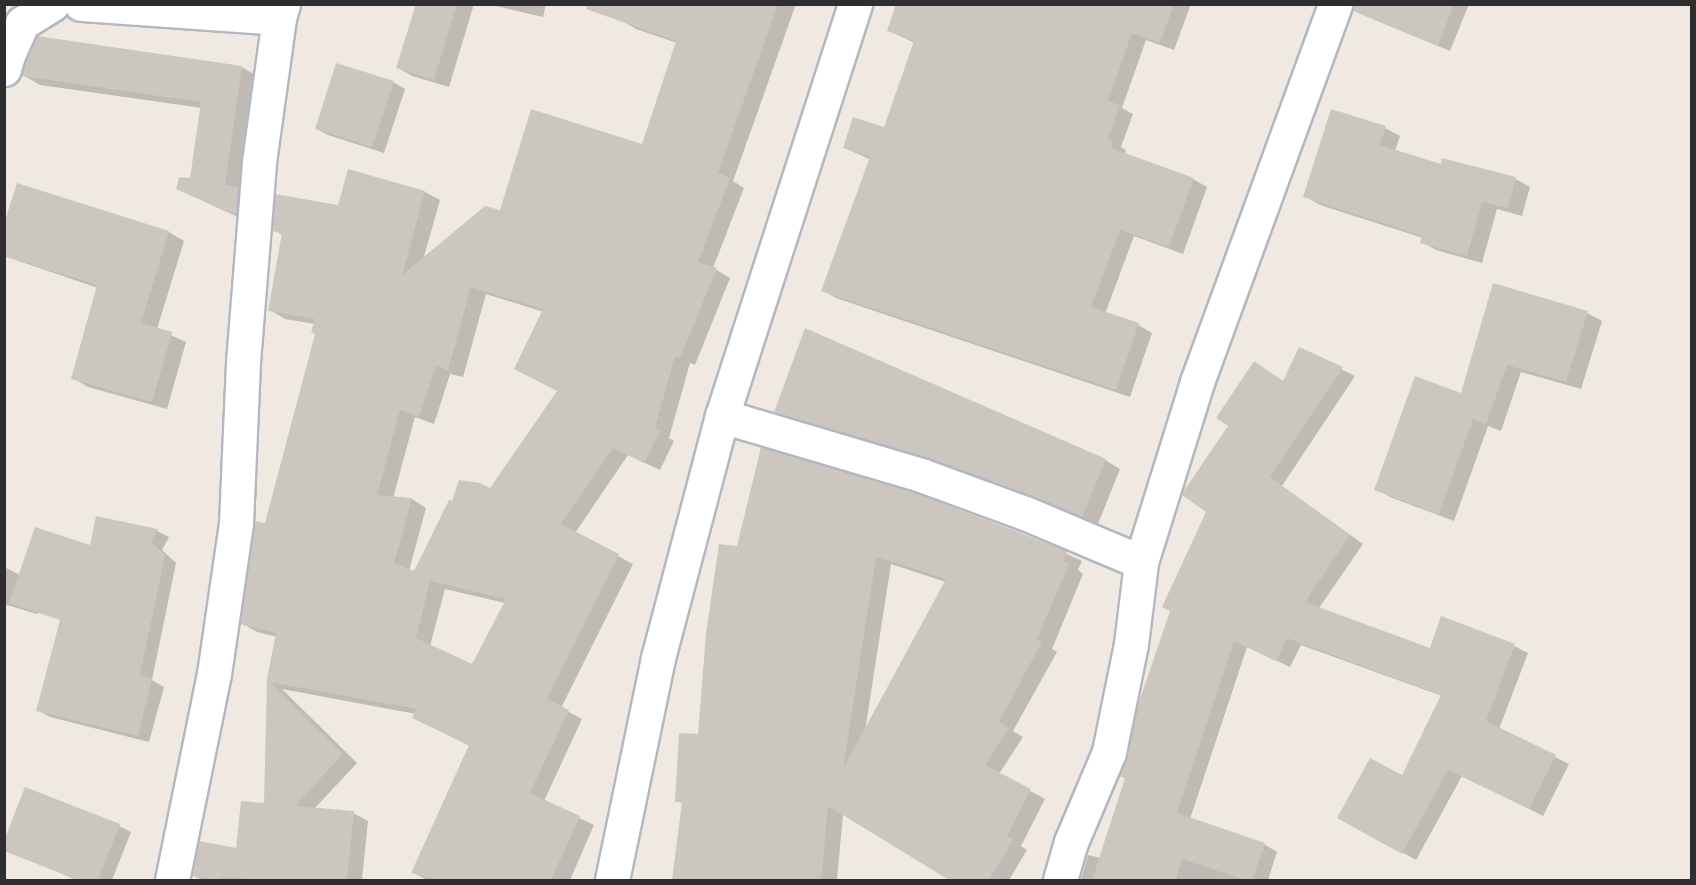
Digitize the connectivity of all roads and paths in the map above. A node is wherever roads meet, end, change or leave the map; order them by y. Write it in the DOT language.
graph roads {
  1 [pos="53,4"];
  2 [pos="81,4"];
  3 [pos="855,4"];
  4 [pos="1335,4"];
  5 [pos="281,11"];
  6 [pos="4,69"];
  7 [pos="722,416"];
  8 [pos="1141,562"];
  9 [pos="172,880"];
  10 [pos="612,880"];
  11 [pos="1060,880"];
  1 -- 6 [label="street"];
  2 -- 5 [label="street"];
  3 -- 7 [label="street"];
  4 -- 8 [label="street"];
  5 -- 9 [label="street"];
  7 -- 8 [label="street"];
  7 -- 10 [label="street"];
  8 -- 11 [label="street"];
}
